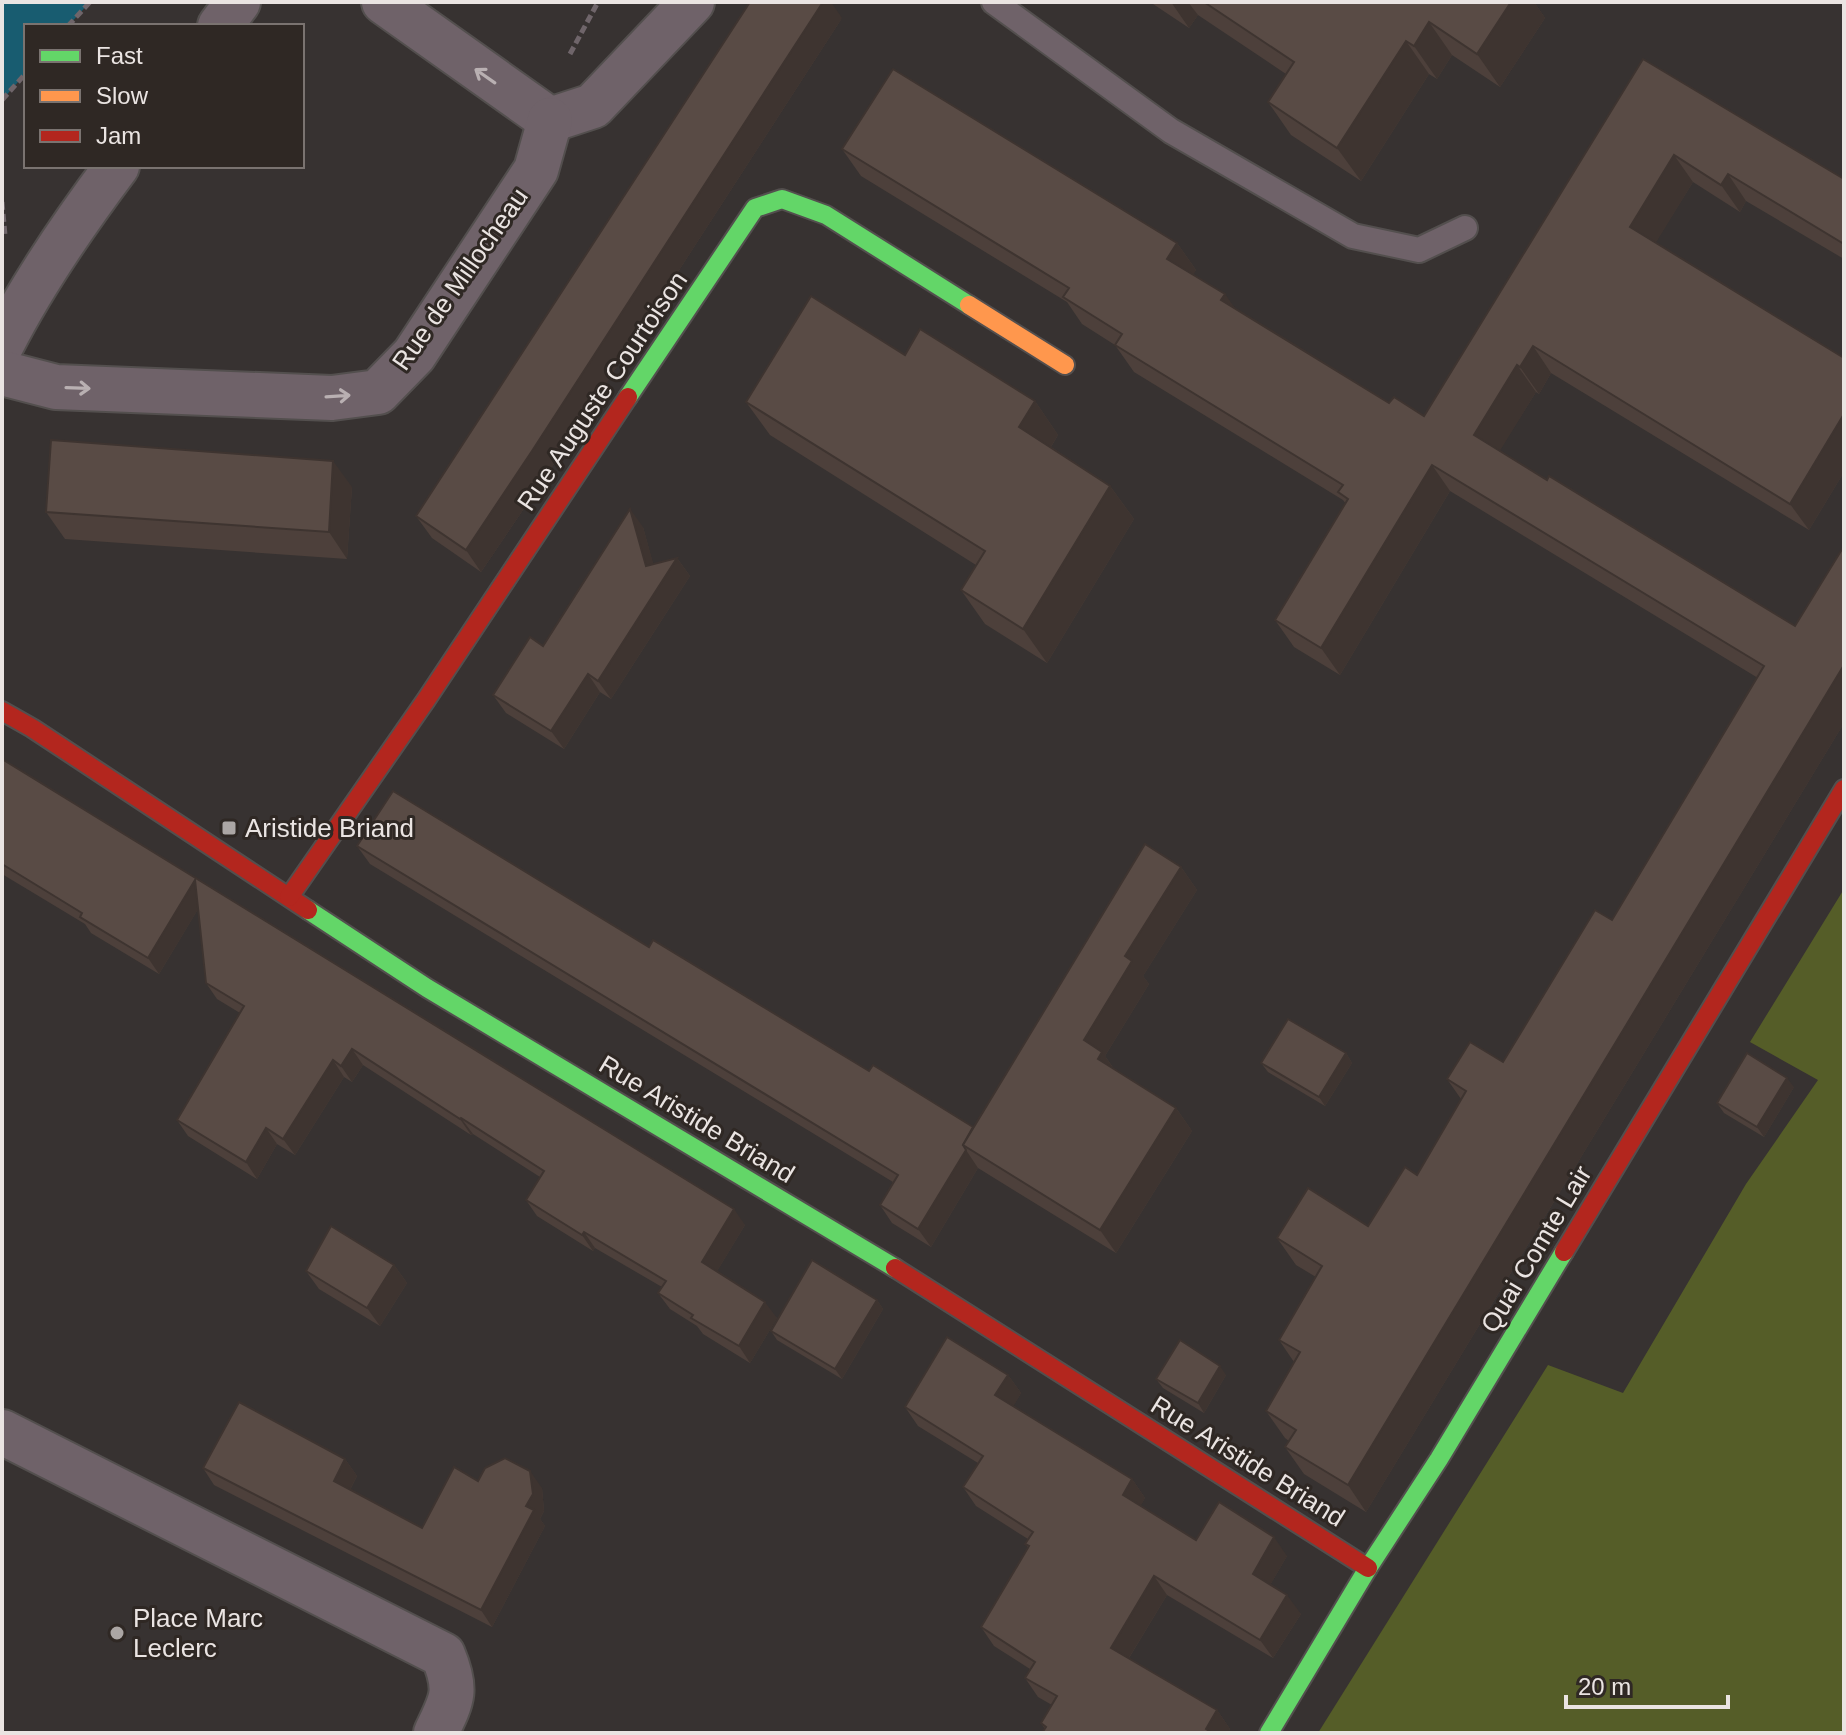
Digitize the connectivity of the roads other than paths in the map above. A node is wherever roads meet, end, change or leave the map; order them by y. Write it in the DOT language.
graph roads {
  1 [pos="238,2"];
  2 [pos="384,2"];
  3 [pos="692,2"];
  4 [pos="994,2"];
  5 [pos="222,24"];
  6 [pos="550,120"];
  7 [pos="116,168"];
  8 [pos="1465,228"];
  9 [pos="2,344"];
  10 [pos="1065,365"];
  11 [pos="2,373"];
  12 [pos="2,711"];
  13 [pos="1844,789"];
  14 [pos="289,897"];
  15 [pos="2,1432"];
  16 [pos="1368,1568"];
  17 [pos="436,1733"];
  18 [pos="1269,1733"];
  1 -- 5 [label="street"];
  6 -- 2 [label="street, one-way"];
  3 -- 6 [label="street"];
  4 -- 8 [label="lane"];
  11 -- 6 [label="street, Rue de Millocheau, one-way"];
  7 -- 9 [label="street"];
  10 -- 14 [label="street, Rue Auguste Courtoison"];
  12 -- 14 [label="street, Rue Aristide Briand"];
  13 -- 16 [label="street, Quai Comte Lair"];
  14 -- 16 [label="street, Rue Aristide Briand"];
  15 -- 17 [label="street"];
  16 -- 18 [label="street, Quai Comte Lair"];
}
